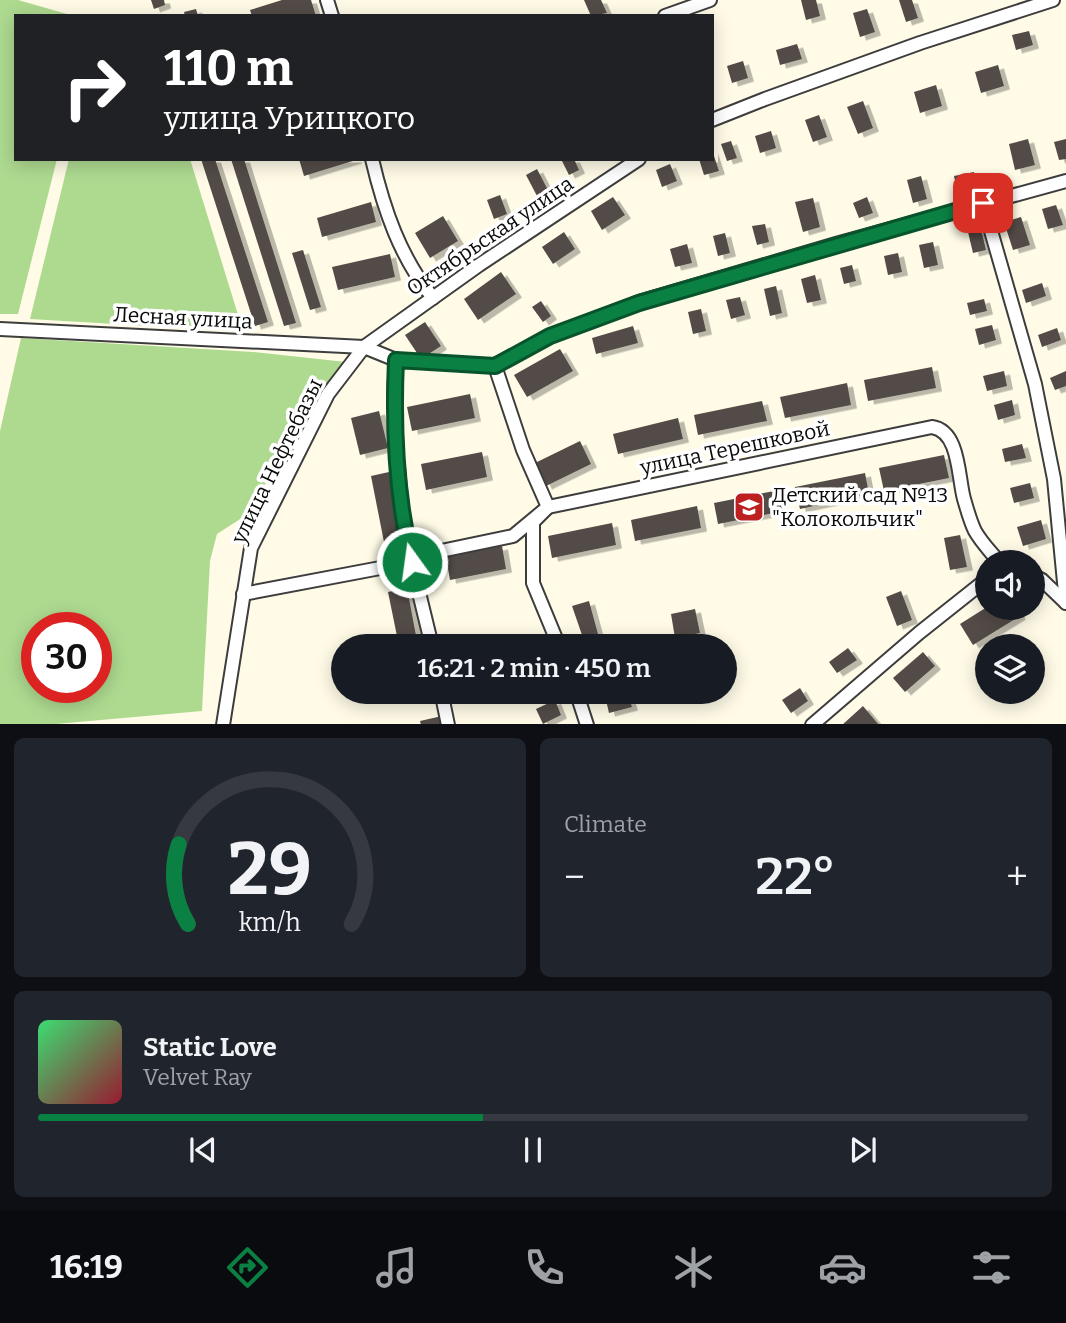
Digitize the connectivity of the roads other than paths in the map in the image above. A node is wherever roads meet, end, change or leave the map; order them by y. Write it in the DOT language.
graph roads {
  1 [pos="710,0"];
  2 [pos="1053,0"];
  3 [pos="671,14"];
  4 [pos="714,119"];
  5 [pos="372,161"];
  6 [pos="636,161"];
  7 [pos="1066,181"];
  8 [pos="983,203"];
  9 [pos="433,298"];
  10 [pos="0,329"];
  11 [pos="364,347"];
  12 [pos="396,360"];
  13 [pos="495,366"];
  14 [pos="548,507"];
  15 [pos="989,550"];
  16 [pos="412,562"];
  17 [pos="418,583"];
  18 [pos="1045,583"];
  19 [pos="975,589"];
  20 [pos="243,594"];
  21 [pos="1066,603"];
  22 [pos="429,634"];
  23 [pos="554,634"];
  24 [pos="444,704"];
  25 [pos="580,704"];
  26 [pos="223,724"];
  27 [pos="448,724"];
  28 [pos="587,724"];
  29 [pos="812,724"];
  1 -- 3 [label="street"];
  2 -- 4 [label="street"];
  5 -- 9 [label="street"];
  6 -- 9 [label="street, Октябрьская улица"];
  7 -- 8 [label="street"];
  8 -- 13 [label="street"];
  8 -- 21 [label="street"];
  9 -- 11 [label="street, Октябрьская улица"];
  10 -- 11 [label="street, Лесная улица"];
  11 -- 12 [label="street, Лесная улица"];
  11 -- 20 [label="street, улица Нефтебазы"];
  12 -- 13 [label="street, Лесная улица"];
  12 -- 16 [label="street"];
  13 -- 14 [label="street"];
  14 -- 15 [label="street, улица Терешковой"];
  14 -- 17 [label="street, улица Терешковой"];
  14 -- 23 [label="street"];
  16 -- 17 [label="street"];
  16 -- 20 [label="street"];
  17 -- 22 [label="street"];
  18 -- 21 [label="street"];
  19 -- 29 [label="street"];
  20 -- 26 [label="street, улица Нефтебазы"];
  24 -- 27 [label="street"];
  25 -- 28 [label="street"];
}
